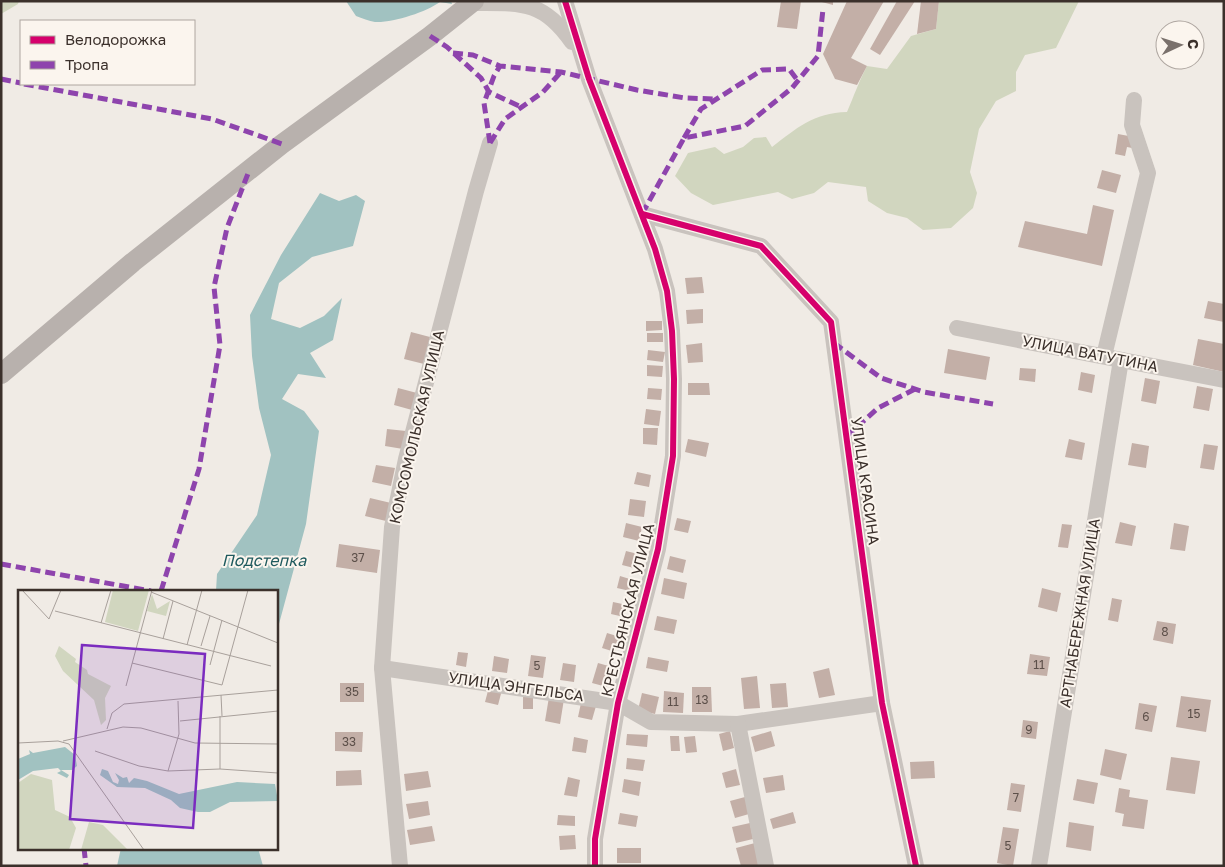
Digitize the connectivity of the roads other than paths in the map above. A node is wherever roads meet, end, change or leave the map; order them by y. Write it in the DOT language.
graph roads {
  1 [pos="565,1"];
  2 [pos="472,2"];
  3 [pos="580,55"];
  4 [pos="1134,100"];
  5 [pos="490,143"];
  6 [pos="642,214"];
  7 [pos="957,328"];
  8 [pos="1104,356"];
  9 [pos="1121,360"];
  10 [pos="1,374"];
  11 [pos="1224,380"];
  12 [pos="382,668"];
  13 [pos="618,702"];
  14 [pos="882,703"];
  15 [pos="738,724"];
  16 [pos="400,866"];
  17 [pos="595,866"];
  18 [pos="766,866"];
  19 [pos="916,866"];
  20 [pos="1039,866"];
  1 -- 3 [label="street"];
  2 -- 3 [label="street"];
  2 -- 10 [label="main road"];
  3 -- 6 [label="street, КРЕСТЬЯНСКАЯ УЛИЦА"];
  4 -- 8 [label="street"];
  5 -- 12 [label="street, КОМСОМОЛЬСКАЯ УЛИЦА"];
  6 -- 13 [label="street, КРЕСТЬЯНСКАЯ УЛИЦА"];
  6 -- 14 [label="street, УЛИЦА КРАСИНА"];
  7 -- 8 [label="street, УЛИЦА ВАТУТИНА"];
  8 -- 9 [label="street, УЛИЦА ВАТУТИНА"];
  9 -- 11 [label="street, УЛИЦА ВАТУТИНА"];
  9 -- 20 [label="street, АРТНАБЕРЕЖНАЯ УЛИЦА"];
  12 -- 13 [label="street, УЛИЦА ЭНГЕЛЬСА"];
  12 -- 16 [label="street, КОМСОМОЛЬСКАЯ УЛИЦА"];
  13 -- 15 [label="street, УЛИЦА ЭНГЕЛЬСА"];
  13 -- 17 [label="street, КРЕСТЬЯНСКАЯ УЛИЦА"];
  14 -- 15 [label="street, УЛИЦА ЭНГЕЛЬСА"];
  14 -- 19 [label="street, УЛИЦА КРАСИНА"];
  15 -- 18 [label="street"];
}
